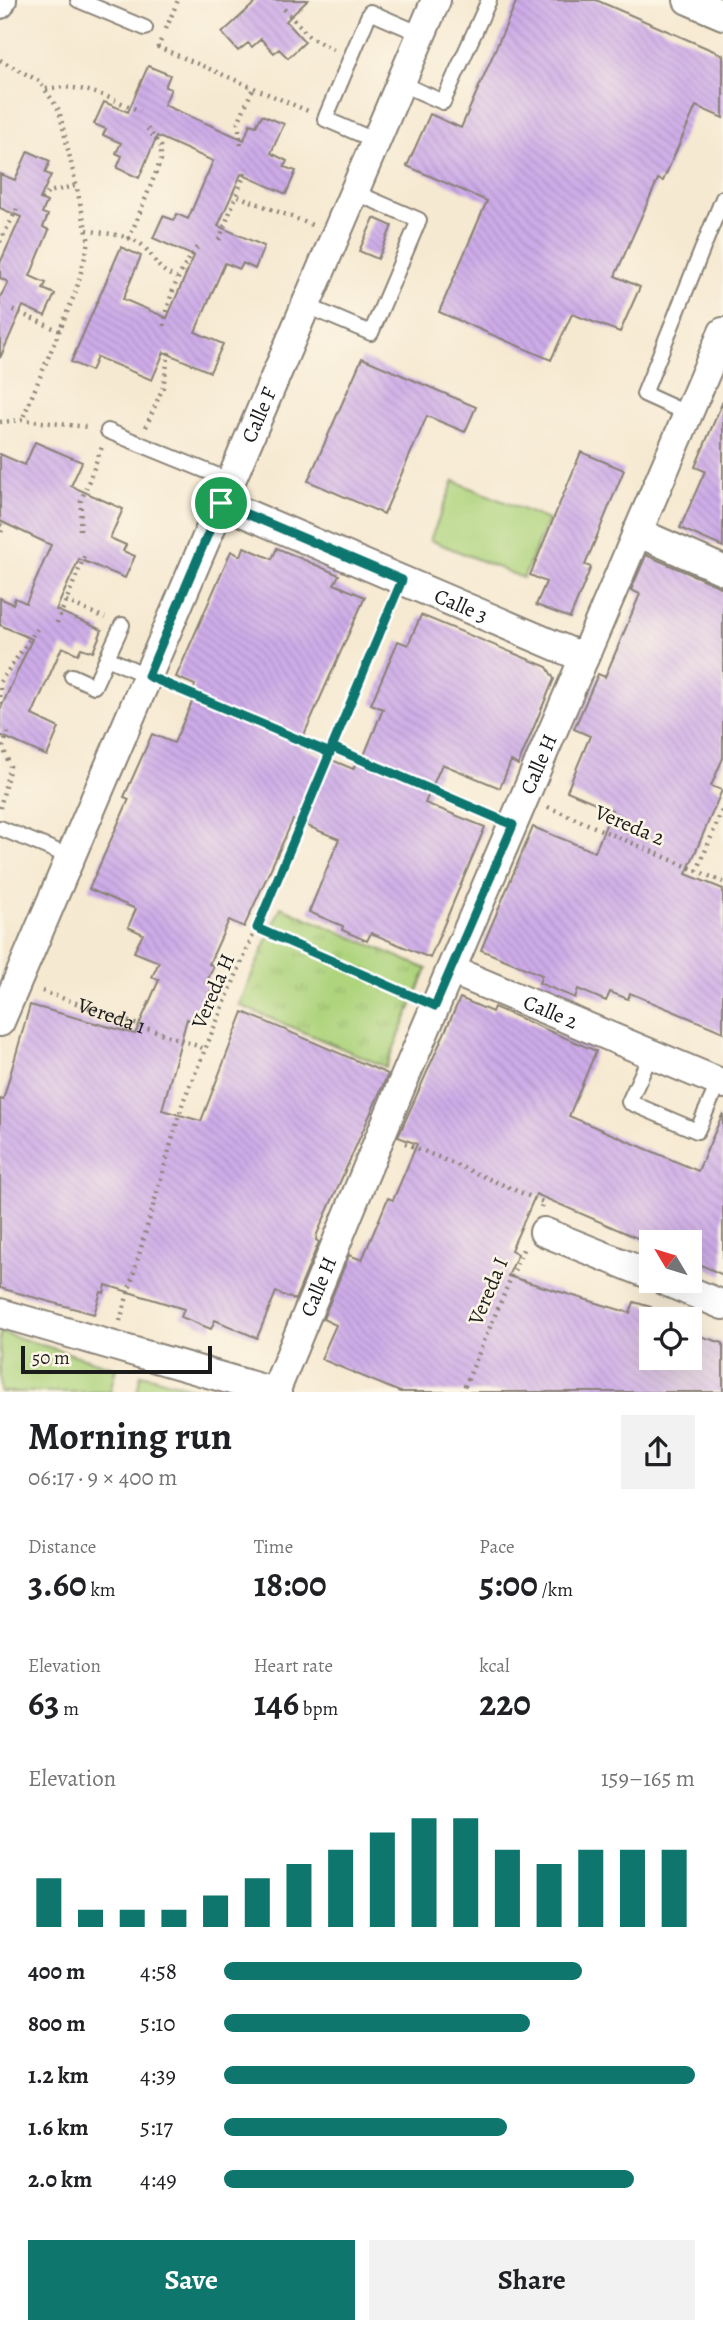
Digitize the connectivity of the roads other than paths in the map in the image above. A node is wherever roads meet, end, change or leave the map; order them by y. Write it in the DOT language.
graph roads {
  1 [pos="78,0"];
  2 [pos="436,0"];
  3 [pos="489,0"];
  4 [pos="688,0"];
  5 [pos="723,15"];
  6 [pos="145,28"];
  7 [pos="421,34"];
  8 [pos="400,83"];
  9 [pos="376,141"];
  10 [pos="354,192"];
  11 [pos="723,198"];
  12 [pos="306,305"];
  13 [pos="723,332"];
  14 [pos="688,414"];
  15 [pos="108,431"];
  16 [pos="226,492"];
  17 [pos="638,532"];
  18 [pos="723,570"];
  19 [pos="122,625"];
  20 [pos="107,658"];
  21 [pos="584,658"];
  22 [pos="72,676"];
  23 [pos="148,676"];
  24 [pos="0,828"];
  25 [pos="71,857"];
  26 [pos="451,970"];
  27 [pos="0,1022"];
  28 [pos="651,1054"];
  29 [pos="721,1083"];
  30 [pos="537,1228"];
  31 [pos="639,1271"];
  32 [pos="694,1293"];
  33 [pos="723,1305"];
  34 [pos="0,1312"];
  35 [pos="276,1392"];
  1 -- 6 [label="lane"];
  2 -- 7 [label="street, Calle F"];
  3 -- 8 [label="lane"];
  4 -- 5 [label="street"];
  7 -- 8 [label="street, Calle F"];
  7 -- 9 [label="lane"];
  8 -- 9 [label="street, Calle F"];
  9 -- 10 [label="street, Calle F"];
  10 -- 12 [label="street, Calle F"];
  10 -- 12 [label="lane"];
  11 -- 14 [label="lane"];
  12 -- 16 [label="street, Calle F"];
  13 -- 14 [label="street, Calle H"];
  14 -- 17 [label="street, Calle H"];
  15 -- 16 [label="lane"];
  16 -- 21 [label="street, Calle 3"];
  16 -- 23 [label="street, Calle F"];
  17 -- 18 [label="street"];
  17 -- 21 [label="street, Calle H"];
  19 -- 20 [label="lane"];
  20 -- 22 [label="lane"];
  20 -- 23 [label="lane"];
  21 -- 26 [label="street, Calle H"];
  23 -- 25 [label="street, Calle F"];
  24 -- 25 [label="lane"];
  25 -- 27 [label="street, Calle F"];
  26 -- 28 [label="street, Calle 2"];
  26 -- 35 [label="street, Calle H"];
  28 -- 29 [label="street, Calle 2"];
  28 -- 29 [label="lane, Calle 2"];
  30 -- 31 [label="street"];
  32 -- 33 [label="street"];
  34 -- 35 [label="street"];
}
